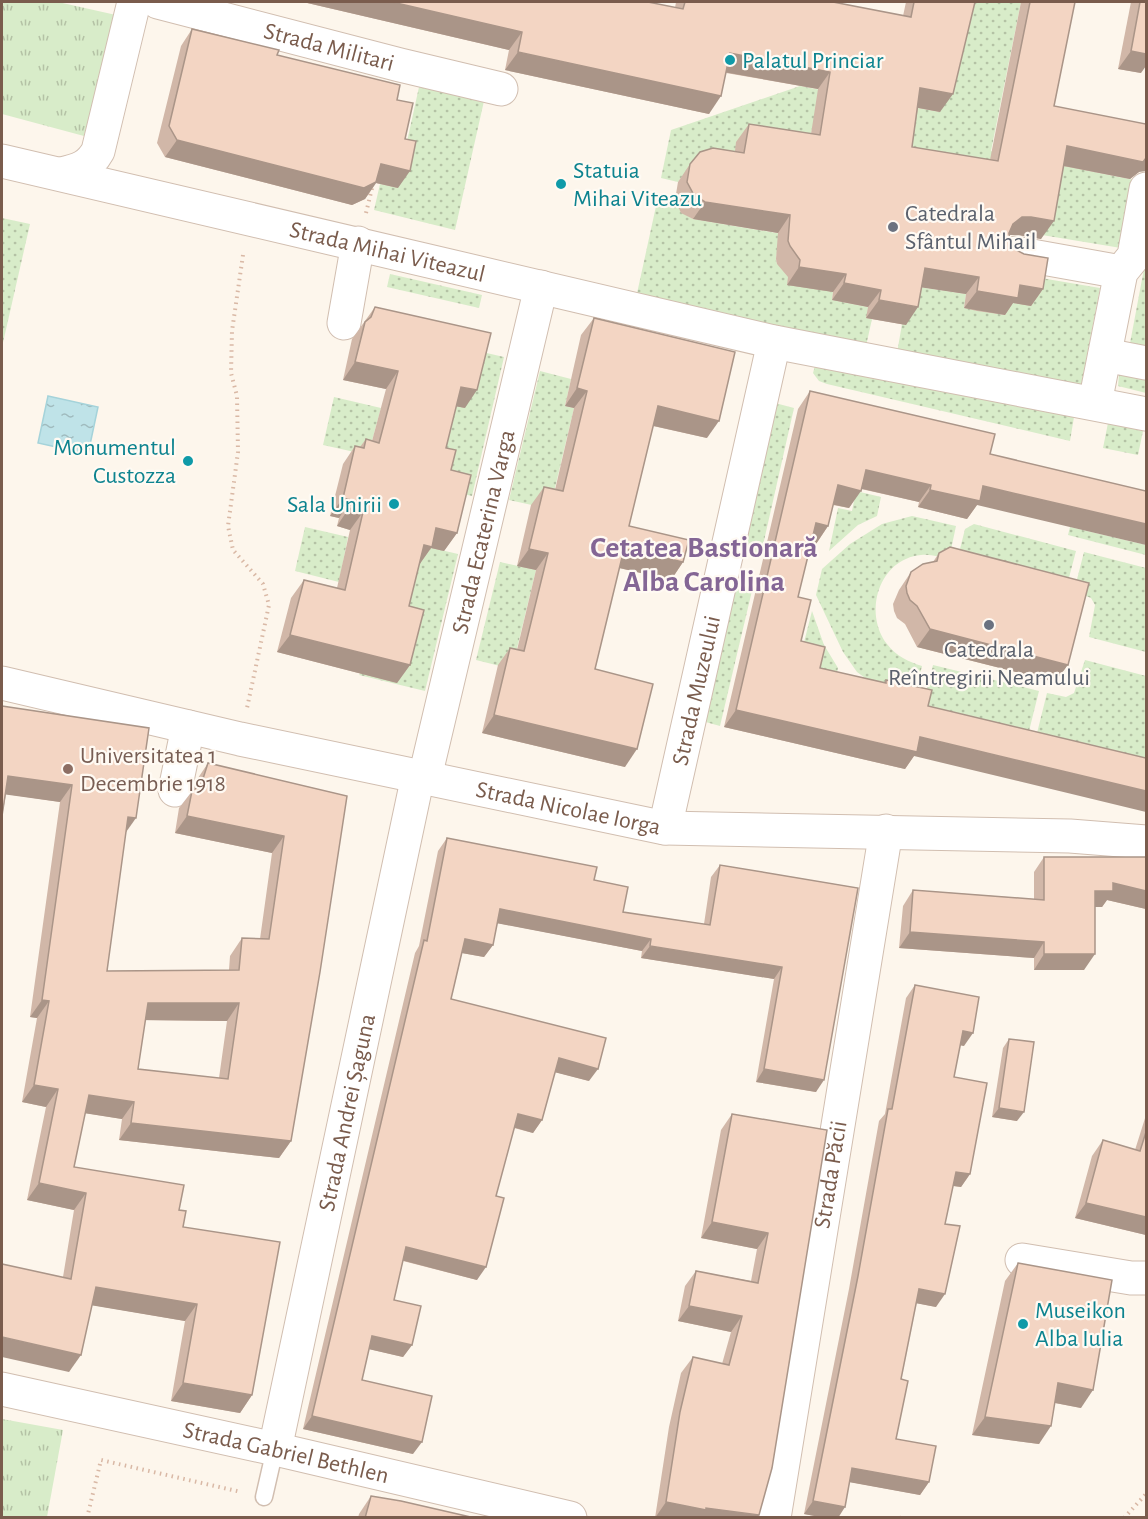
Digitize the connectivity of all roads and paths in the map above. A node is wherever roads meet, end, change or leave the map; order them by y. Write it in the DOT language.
graph roads {
  1 [pos="134,2"];
  2 [pos="158,2"];
  3 [pos="501,89"];
  4 [pos="2,160"];
  5 [pos="61,174"];
  6 [pos="374,179"];
  7 [pos="1146,191"];
  8 [pos="362,228"];
  9 [pos="1015,254"];
  10 [pos="243,255"];
  11 [pos="1121,272"];
  12 [pos="541,287"];
  13 [pos="344,323"];
  14 [pos="774,342"];
  15 [pos="1105,355"];
  16 [pos="1146,363"];
  17 [pos="1095,403"];
  18 [pos="1146,414"];
  19 [pos="2,683"];
  20 [pos="188,727"];
  21 [pos="240,739"];
  22 [pos="421,777"];
  23 [pos="175,790"];
  24 [pos="665,828"];
  25 [pos="886,831"];
  26 [pos="1146,842"];
  27 [pos="1022,1260"];
  28 [pos="1146,1278"];
  29 [pos="2,1389"];
  30 [pos="275,1449"];
  31 [pos="1146,1494"];
  32 [pos="264,1497"];
  33 [pos="87,1518"];
  34 [pos="570,1518"];
  35 [pos="774,1518"];
  36 [pos="1124,1518"];
  1 -- 5 [label="street"];
  2 -- 3 [label="street, Strada Militari"];
  4 -- 5 [label="street, Strada Mihai Viteazul"];
  5 -- 8 [label="street, Strada Mihai Viteazul"];
  6 -- 8 [label="path"];
  7 -- 11 [label="street"];
  8 -- 12 [label="street, Strada Mihai Viteazul"];
  8 -- 13 [label="street"];
  9 -- 11 [label="street"];
  10 -- 21 [label="path"];
  11 -- 15 [label="street"];
  12 -- 14 [label="street, Strada Mihai Viteazul"];
  12 -- 22 [label="street, Strada Ecaterina Varga"];
  14 -- 17 [label="street, Strada Mihai Viteazul"];
  14 -- 24 [label="street, Strada Muzeului"];
  15 -- 16 [label="street"];
  15 -- 17 [label="street"];
  17 -- 18 [label="street, Strada Mihai Viteazul"];
  19 -- 20 [label="street, Strada Nicolae Iorga"];
  20 -- 21 [label="street, Strada Nicolae Iorga"];
  20 -- 23 [label="street"];
  21 -- 22 [label="street, Strada Nicolae Iorga"];
  22 -- 24 [label="street, Strada Nicolae Iorga"];
  22 -- 30 [label="street, Strada Andrei Șaguna"];
  24 -- 25 [label="street, Strada Nicolae Iorga"];
  25 -- 26 [label="street, Strada Nicolae Iorga"];
  25 -- 35 [label="street, Strada Păcii"];
  27 -- 28 [label="street"];
  29 -- 30 [label="street, Strada Gabriel Bethlen"];
  30 -- 32 [label="lane"];
  30 -- 34 [label="street, Strada Gabriel Bethlen"];
  31 -- 36 [label="path"];
  32 -- 33 [label="path"];
}
